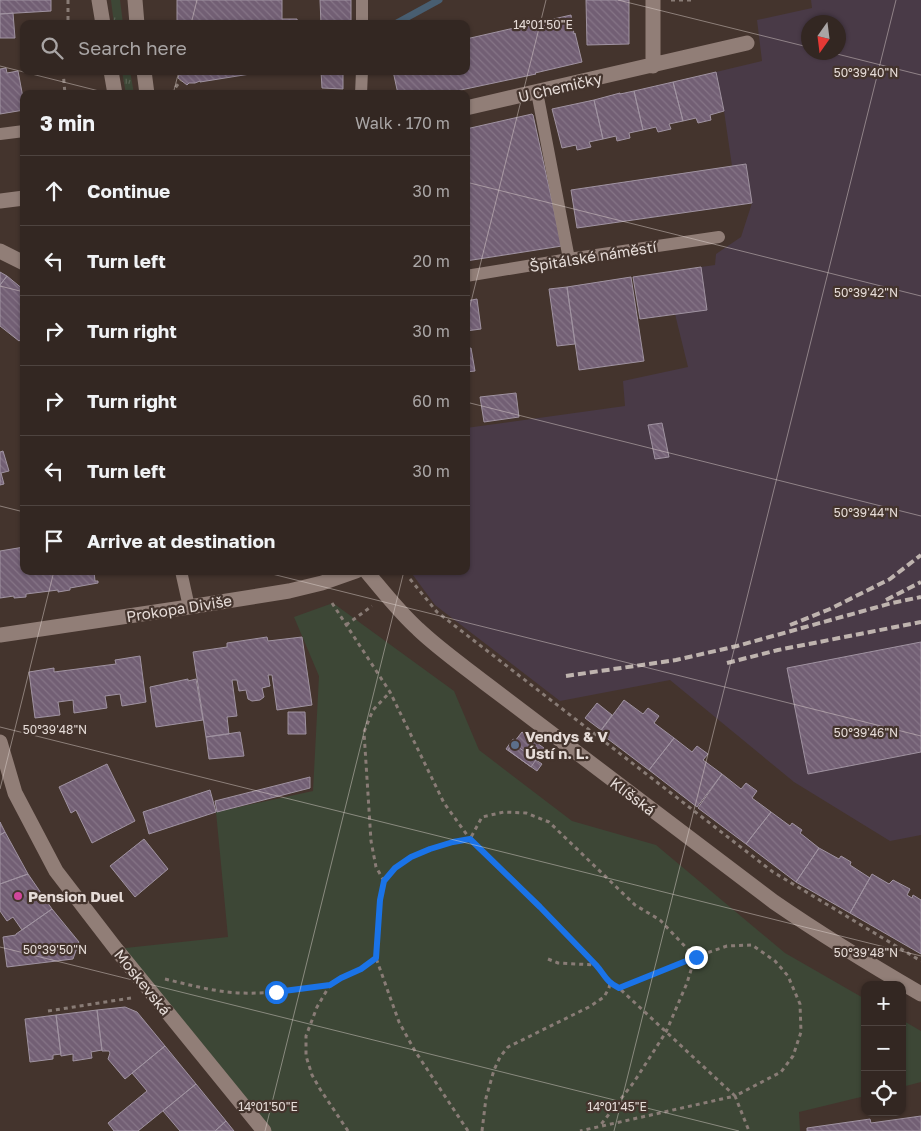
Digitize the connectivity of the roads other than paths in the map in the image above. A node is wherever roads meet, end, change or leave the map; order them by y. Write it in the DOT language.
graph roads {
  1 [pos="99,0"];
  2 [pos="135,0"];
  3 [pos="362,0"];
  4 [pos="653,0"];
  5 [pos="102,20"];
  6 [pos="137,20"];
  7 [pos="362,20"];
  8 [pos="747,43"];
  9 [pos="653,66"];
  10 [pos="112,75"];
  11 [pos="145,75"];
  12 [pos="362,75"];
  13 [pos="114,90"];
  14 [pos="146,90"];
  15 [pos="362,90"];
  16 [pos="537,92"];
  17 [pos="470,107"];
  18 [pos="20,132"];
  19 [pos="0,134"];
  20 [pos="20,198"];
  21 [pos="0,201"];
  22 [pos="719,237"];
  23 [pos="4,253"];
  24 [pos="569,259"];
  25 [pos="20,261"];
  26 [pos="470,275"];
  27 [pos="182,575"];
  28 [pos="345,575"];
  29 [pos="369,575"];
  30 [pos="189,607"];
  31 [pos="0,635"];
  32 [pos="0,742"];
  33 [pos="921,994"];
  34 [pos="264,1131"];
  1 -- 5 [label="street"];
  2 -- 6 [label="street"];
  3 -- 7 [label="lane"];
  4 -- 9 [label="street"];
  8 -- 9 [label="street, U Chemičky"];
  9 -- 16 [label="street, U Chemičky"];
  10 -- 13 [label="street"];
  11 -- 14 [label="street"];
  12 -- 15 [label="lane"];
  16 -- 17 [label="street, U Chemičky"];
  16 -- 24 [label="lane"];
  18 -- 19 [label="lane"];
  20 -- 21 [label="street"];
  22 -- 24 [label="lane, Špitálské náměstí"];
  23 -- 25 [label="street"];
  24 -- 26 [label="lane, Špitálské náměstí"];
  27 -- 30 [label="lane"];
  28 -- 30 [label="street, Prokopa Diviše"];
  29 -- 33 [label="street, Klíšská"];
  30 -- 31 [label="street, Prokopa Diviše"];
  32 -- 34 [label="street, Moskevská"];
}
